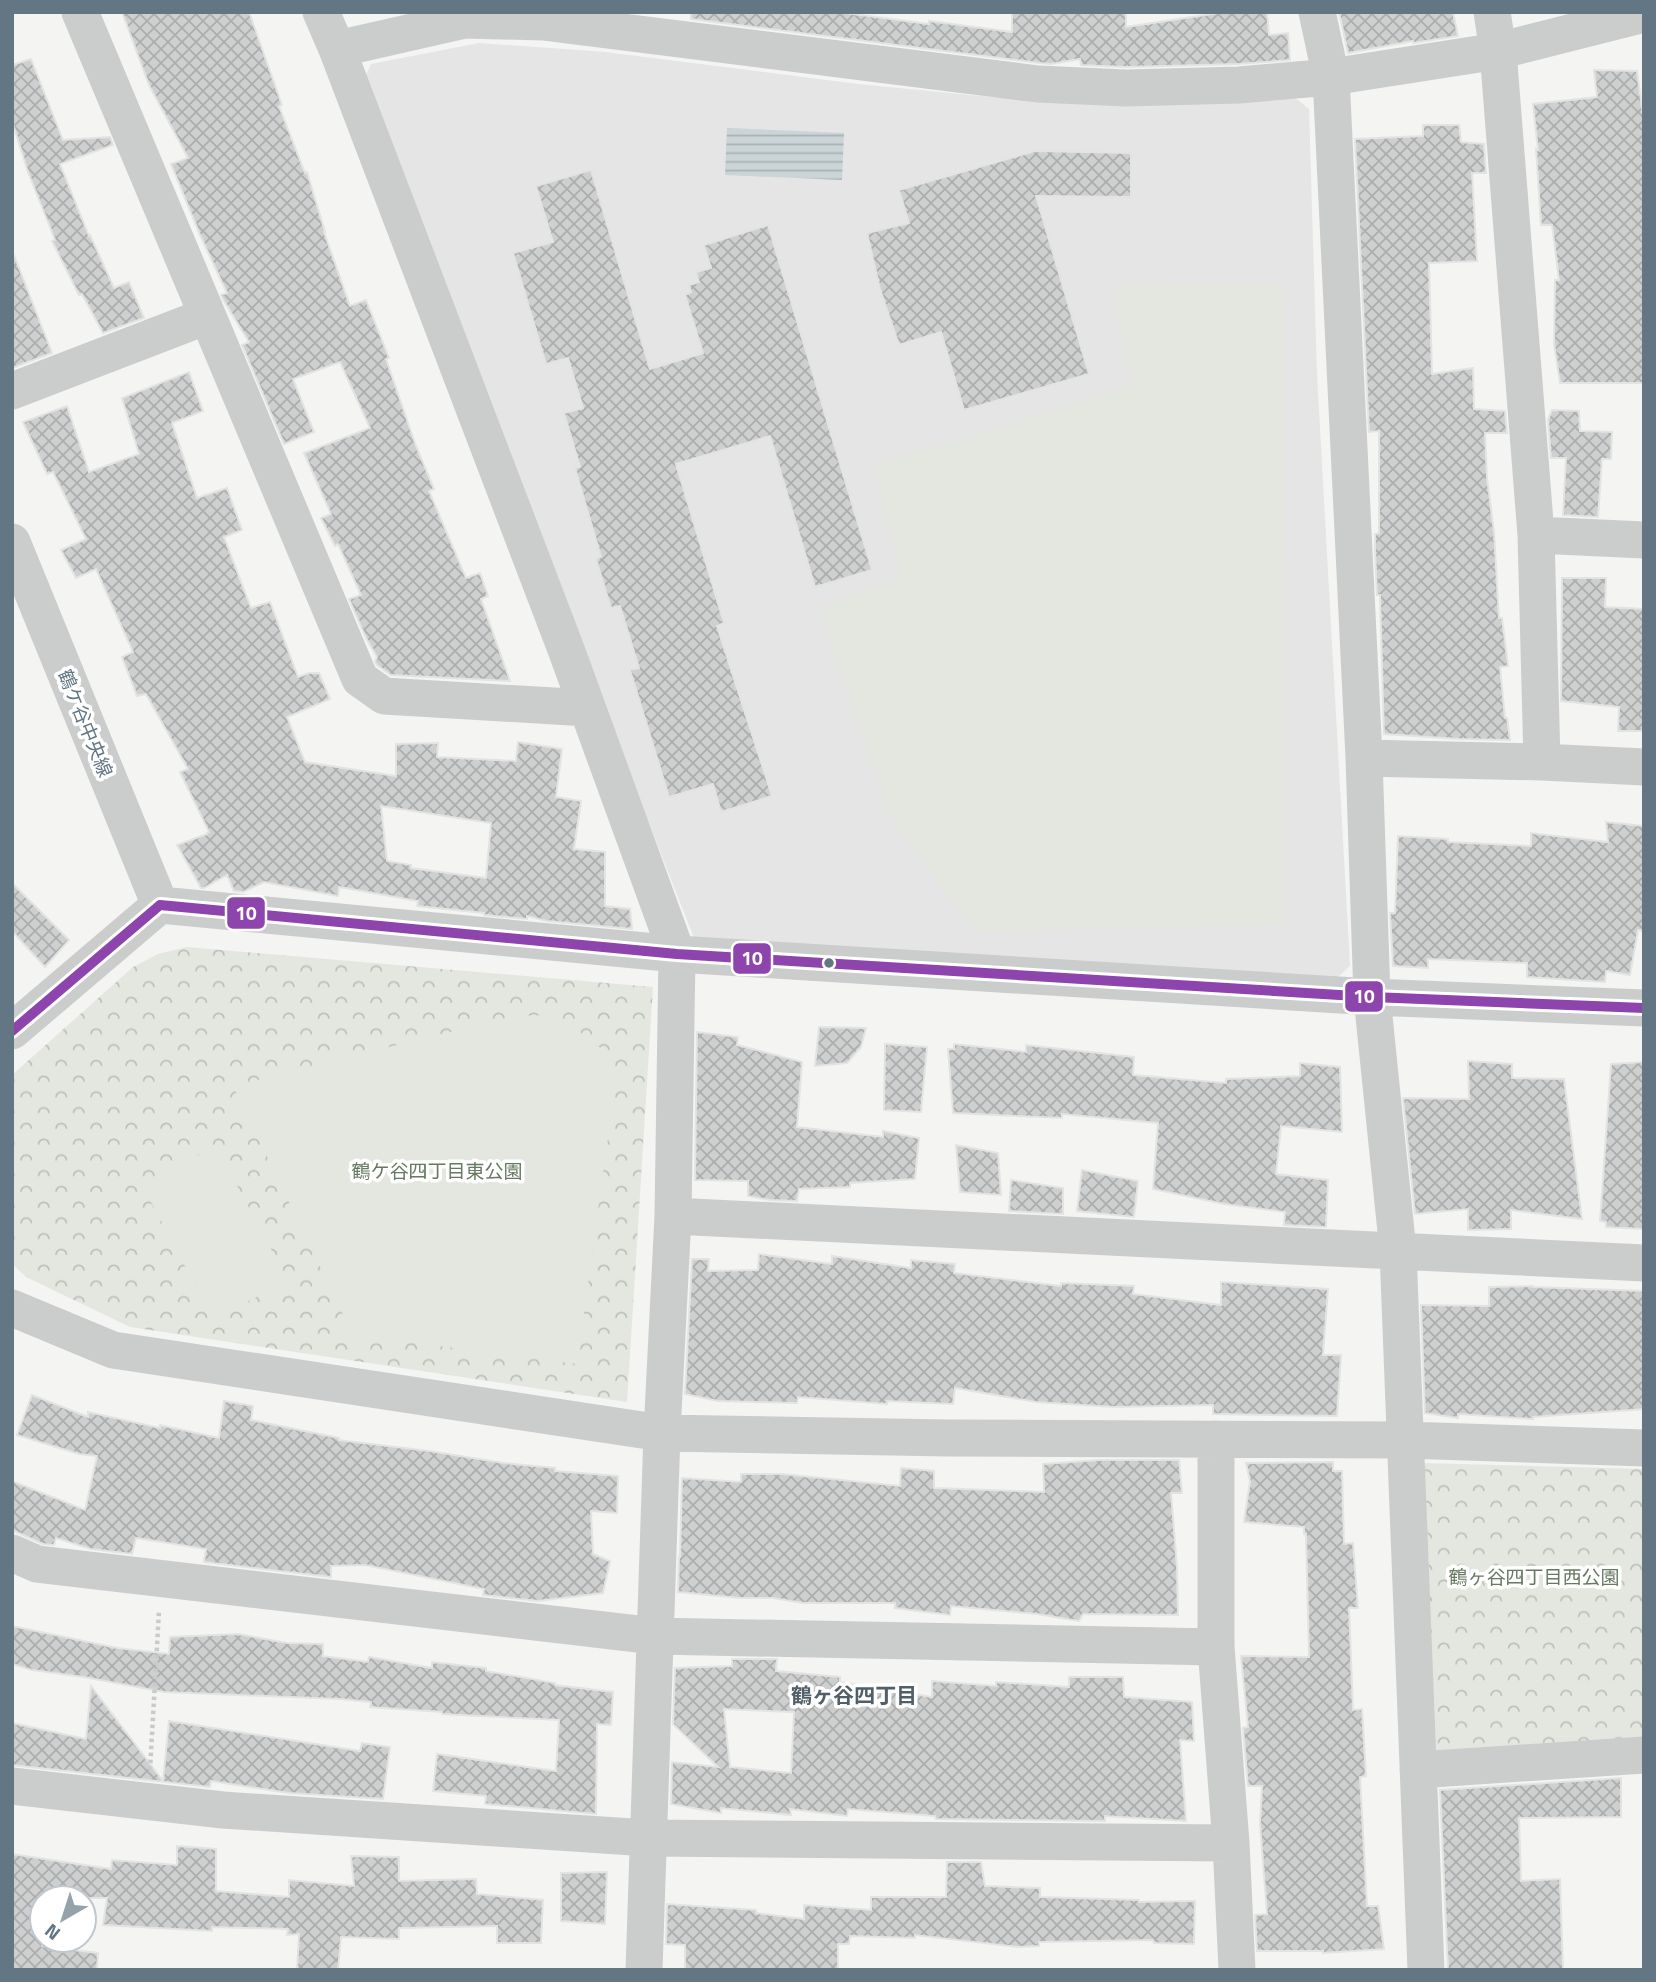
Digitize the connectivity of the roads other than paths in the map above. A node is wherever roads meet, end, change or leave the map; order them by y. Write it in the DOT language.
graph roads {
  1 [pos="80,12"];
  2 [pos="321,12"];
  3 [pos="1317,12"];
  4 [pos="1492,12"];
  5 [pos="1644,13"];
  6 [pos="337,49"];
  7 [pos="1498,51"];
  8 [pos="1331,77"];
  9 [pos="207,316"];
  10 [pos="12,391"];
  11 [pos="1536,535"];
  12 [pos="1644,540"];
  13 [pos="12,542"];
  14 [pos="587,708"];
  15 [pos="1364,758"];
  16 [pos="1542,762"];
  17 [pos="1644,767"];
  18 [pos="160,905"];
  19 [pos="677,954"];
  20 [pos="1372,997"];
  21 [pos="1644,1008"];
  22 [pos="12,1031"];
  23 [pos="673,1216"];
  24 [pos="1398,1251"];
  25 [pos="1644,1263"];
  26 [pos="12,1308"];
  27 [pos="662,1433"];
  28 [pos="1216,1439"];
  29 [pos="1405,1440"];
  30 [pos="1644,1448"];
  31 [pos="12,1553"];
  32 [pos="655,1636"];
  33 [pos="1216,1647"];
  34 [pos="1644,1755"];
  35 [pos="1418,1770"];
  36 [pos="12,1786"];
  37 [pos="649,1838"];
  38 [pos="1231,1843"];
  39 [pos="644,1970"];
  40 [pos="1237,1970"];
  41 [pos="1426,1970"];
  1 -- 9 [label="street"];
  2 -- 6 [label="street"];
  3 -- 8 [label="street"];
  4 -- 7 [label="street"];
  5 -- 7 [label="street"];
  6 -- 8 [label="street"];
  6 -- 14 [label="street"];
  7 -- 8 [label="street"];
  7 -- 11 [label="street"];
  8 -- 15 [label="street"];
  9 -- 10 [label="street"];
  9 -- 14 [label="street"];
  11 -- 12 [label="street"];
  11 -- 16 [label="street"];
  13 -- 18 [label="street, 鶴ケ谷中央線"];
  14 -- 19 [label="street"];
  15 -- 16 [label="street"];
  15 -- 20 [label="street"];
  16 -- 17 [label="street"];
  18 -- 19 [label="street"];
  18 -- 22 [label="street"];
  19 -- 20 [label="street"];
  19 -- 23 [label="street"];
  20 -- 21 [label="street"];
  20 -- 24 [label="street"];
  23 -- 24 [label="street"];
  23 -- 27 [label="street"];
  24 -- 25 [label="street"];
  24 -- 29 [label="street"];
  26 -- 27 [label="street"];
  27 -- 28 [label="street"];
  27 -- 32 [label="street"];
  28 -- 29 [label="street"];
  28 -- 33 [label="street"];
  29 -- 30 [label="street"];
  29 -- 35 [label="street"];
  31 -- 32 [label="street"];
  32 -- 33 [label="street"];
  32 -- 37 [label="street"];
  33 -- 38 [label="street"];
  34 -- 35 [label="street"];
  35 -- 41 [label="street"];
  36 -- 37 [label="street"];
  37 -- 38 [label="street"];
  37 -- 39 [label="street"];
  38 -- 40 [label="street"];
}
